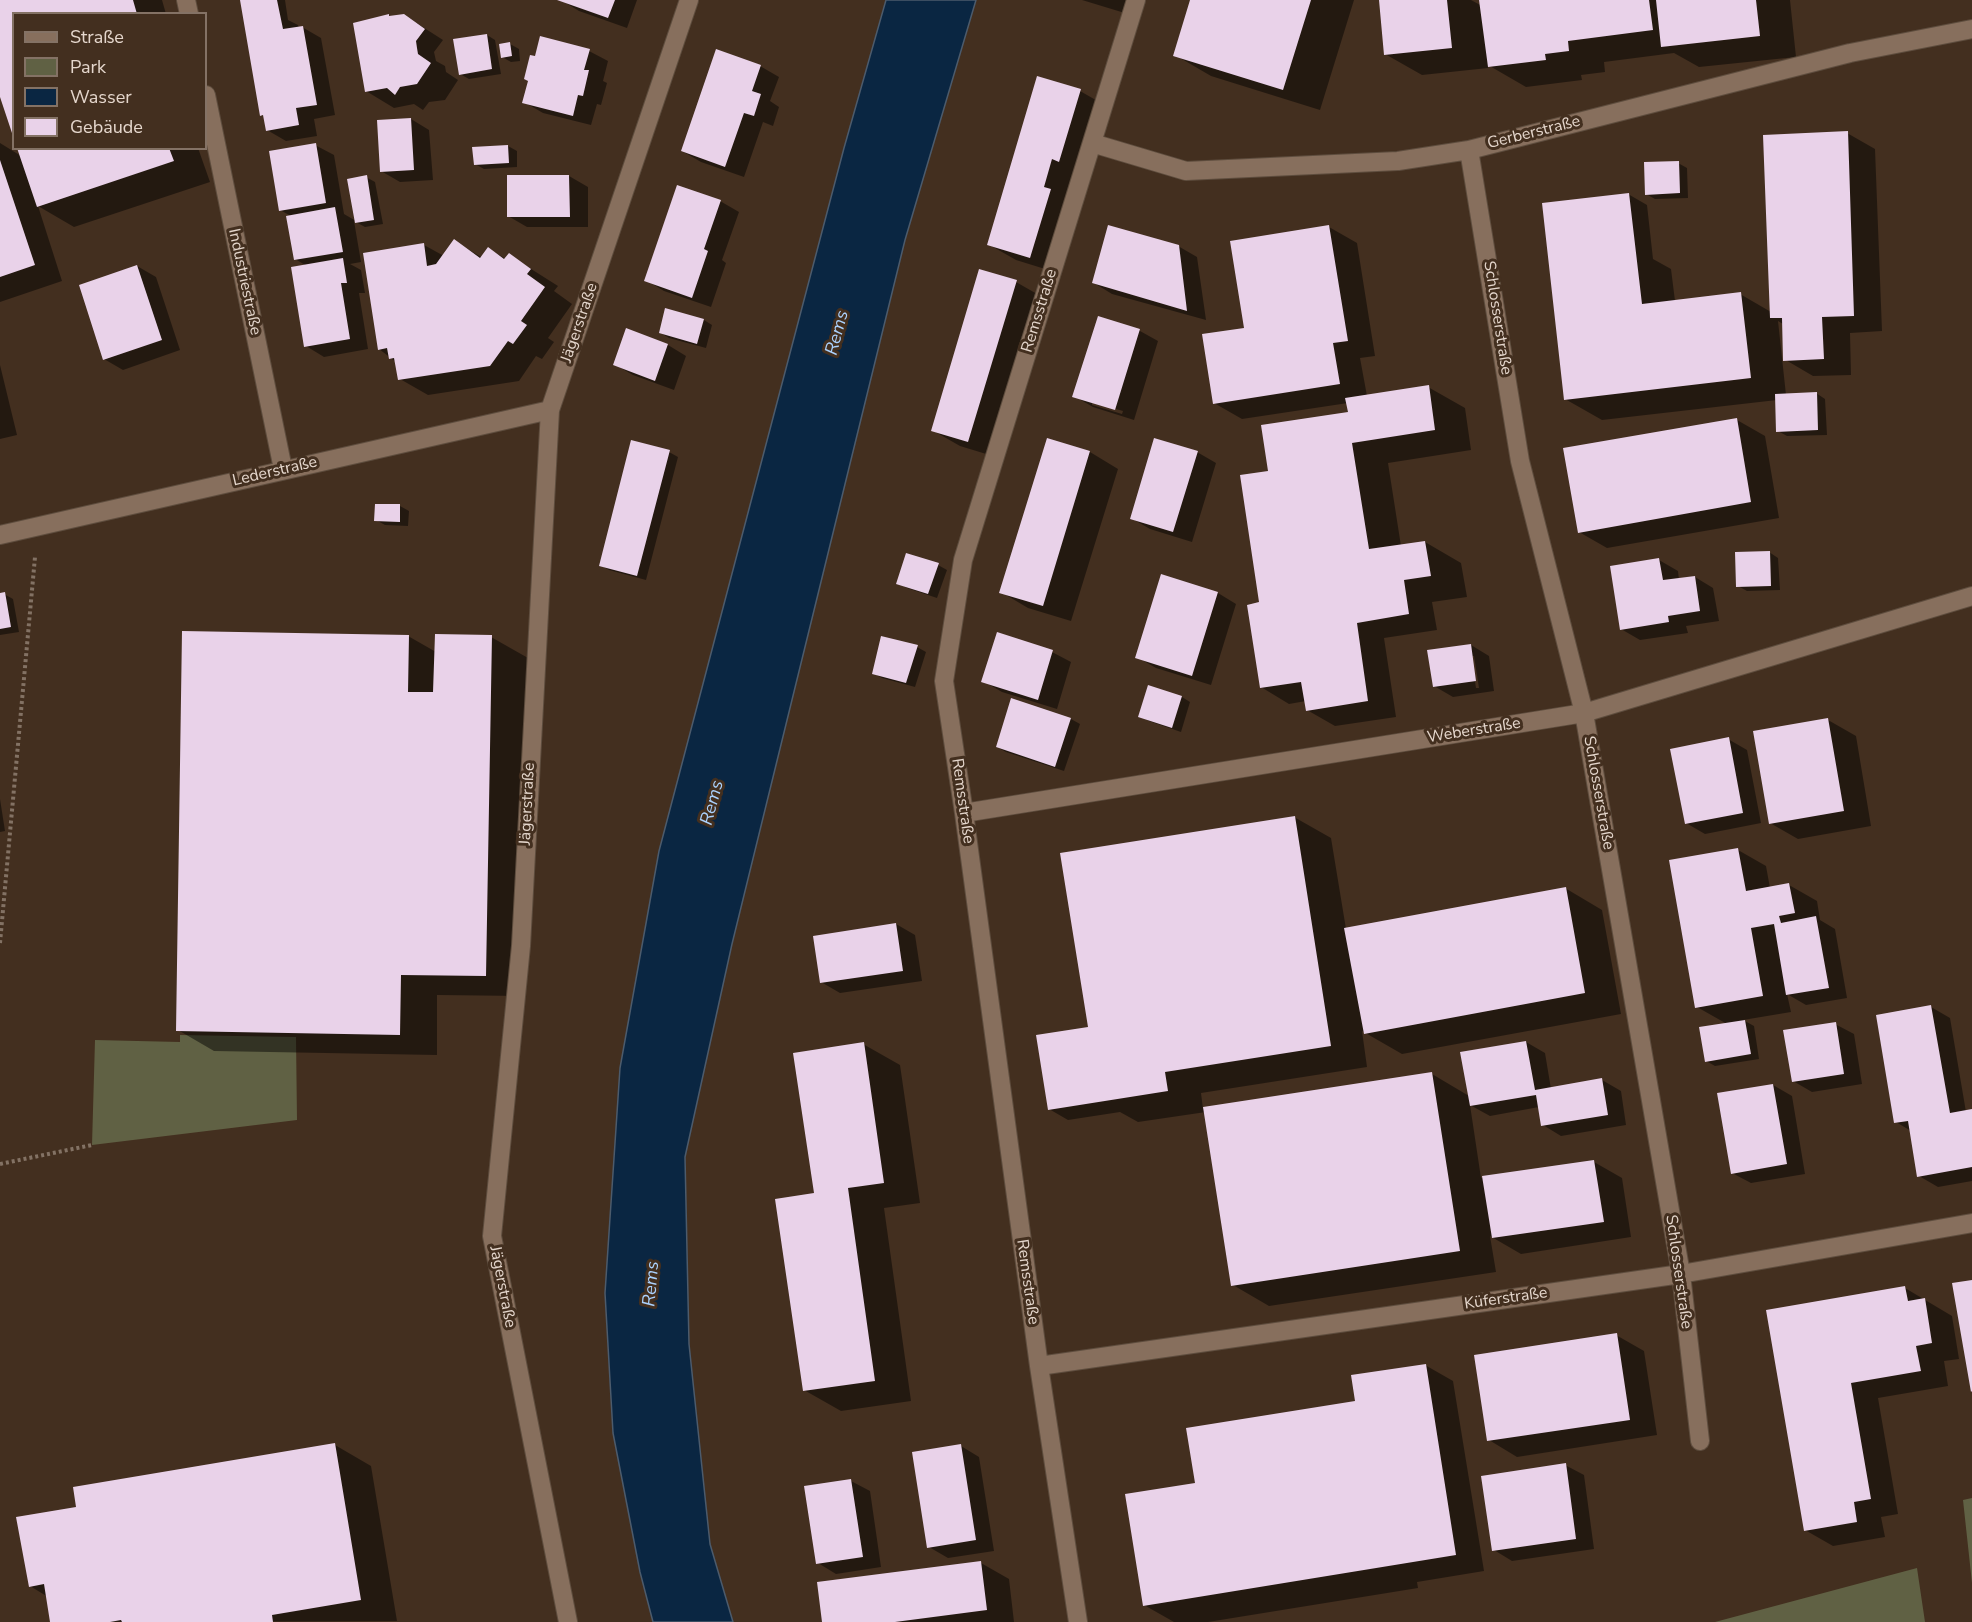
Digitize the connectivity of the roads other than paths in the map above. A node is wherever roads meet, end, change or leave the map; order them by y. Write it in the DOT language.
graph roads {
  1 [pos="689,0"];
  2 [pos="1136,0"];
  3 [pos="1972,29"];
  4 [pos="207,100"];
  5 [pos="1092,143"];
  6 [pos="1469,150"];
  7 [pos="550,410"];
  8 [pos="283,469"];
  9 [pos="0,535"];
  10 [pos="1972,596"];
  11 [pos="1584,713"];
  12 [pos="964,813"];
  13 [pos="1972,1223"];
  14 [pos="1681,1274"];
  15 [pos="1039,1366"];
  16 [pos="1700,1441"];
  17 [pos="568,1622"];
  18 [pos="1078,1622"];
  1 -- 7 [label="street, Jägerstraße"];
  2 -- 5 [label="street, Remsstraße"];
  3 -- 6 [label="street, Gerberstraße"];
  4 -- 8 [label="street, Industriestraße"];
  5 -- 6 [label="street, Gerberstraße"];
  5 -- 12 [label="street, Remsstraße"];
  6 -- 11 [label="street, Schlosserstraße"];
  7 -- 8 [label="street, Lederstraße"];
  7 -- 17 [label="street, Jägerstraße"];
  8 -- 9 [label="street, Lederstraße"];
  10 -- 11 [label="street, Weberstraße"];
  11 -- 12 [label="street, Weberstraße"];
  11 -- 14 [label="street, Schlosserstraße"];
  12 -- 15 [label="street, Remsstraße"];
  13 -- 14 [label="street, Küferstraße"];
  14 -- 15 [label="street, Küferstraße"];
  14 -- 16 [label="street, Schlosserstraße"];
  15 -- 18 [label="street, Remsstraße"];
}
